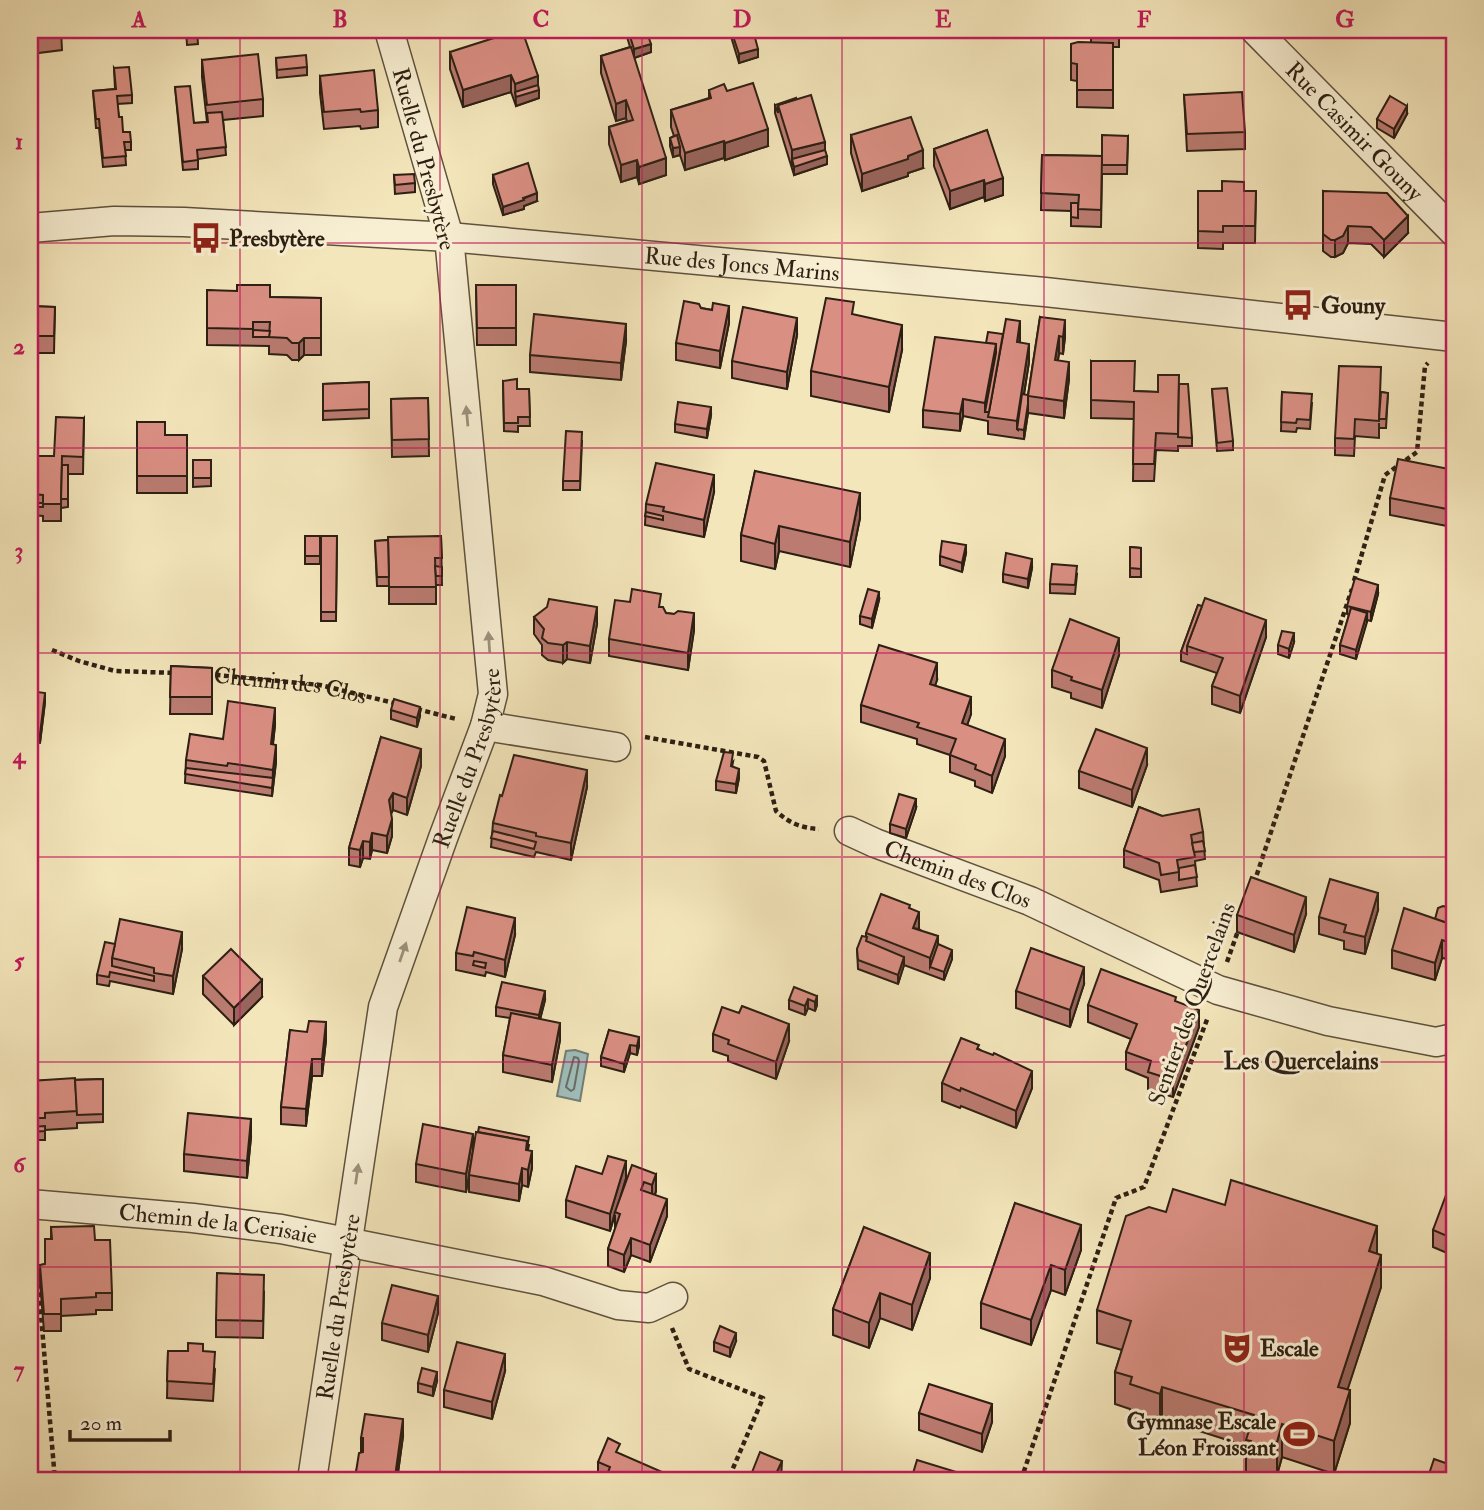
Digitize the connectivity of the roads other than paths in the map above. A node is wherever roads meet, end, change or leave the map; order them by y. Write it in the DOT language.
graph roads {
  1 [pos="389,30"];
  2 [pos="1255,30"];
  3 [pos="30,228"];
  4 [pos="1454,232"];
  5 [pos="449,237"];
  6 [pos="1451,337"];
  7 [pos="485,726"];
  8 [pos="626,741"];
  9 [pos="849,831"];
  10 [pos="1454,1038"];
  11 [pos="31,1204"];
  12 [pos="347,1242"];
  13 [pos="661,1303"];
  14 [pos="312,1480"];
  1 -- 5 [label="street, Ruelle du Presbytère"];
  2 -- 4 [label="street, Rue Casimir Gouny"];
  3 -- 5 [label="street, Rue des Joncs Marins"];
  5 -- 6 [label="street, Rue des Joncs Marins"];
  7 -- 5 [label="street, Ruelle du Presbytère, one-way"];
  7 -- 8 [label="street"];
  12 -- 7 [label="street, Ruelle du Presbytère, one-way"];
  9 -- 10 [label="street, Chemin des Clos"];
  11 -- 12 [label="street, Chemin de la Cerisaie"];
  12 -- 13 [label="street, Chemin de la Cerisaie"];
  12 -- 14 [label="street, Ruelle du Presbytère"];
}
